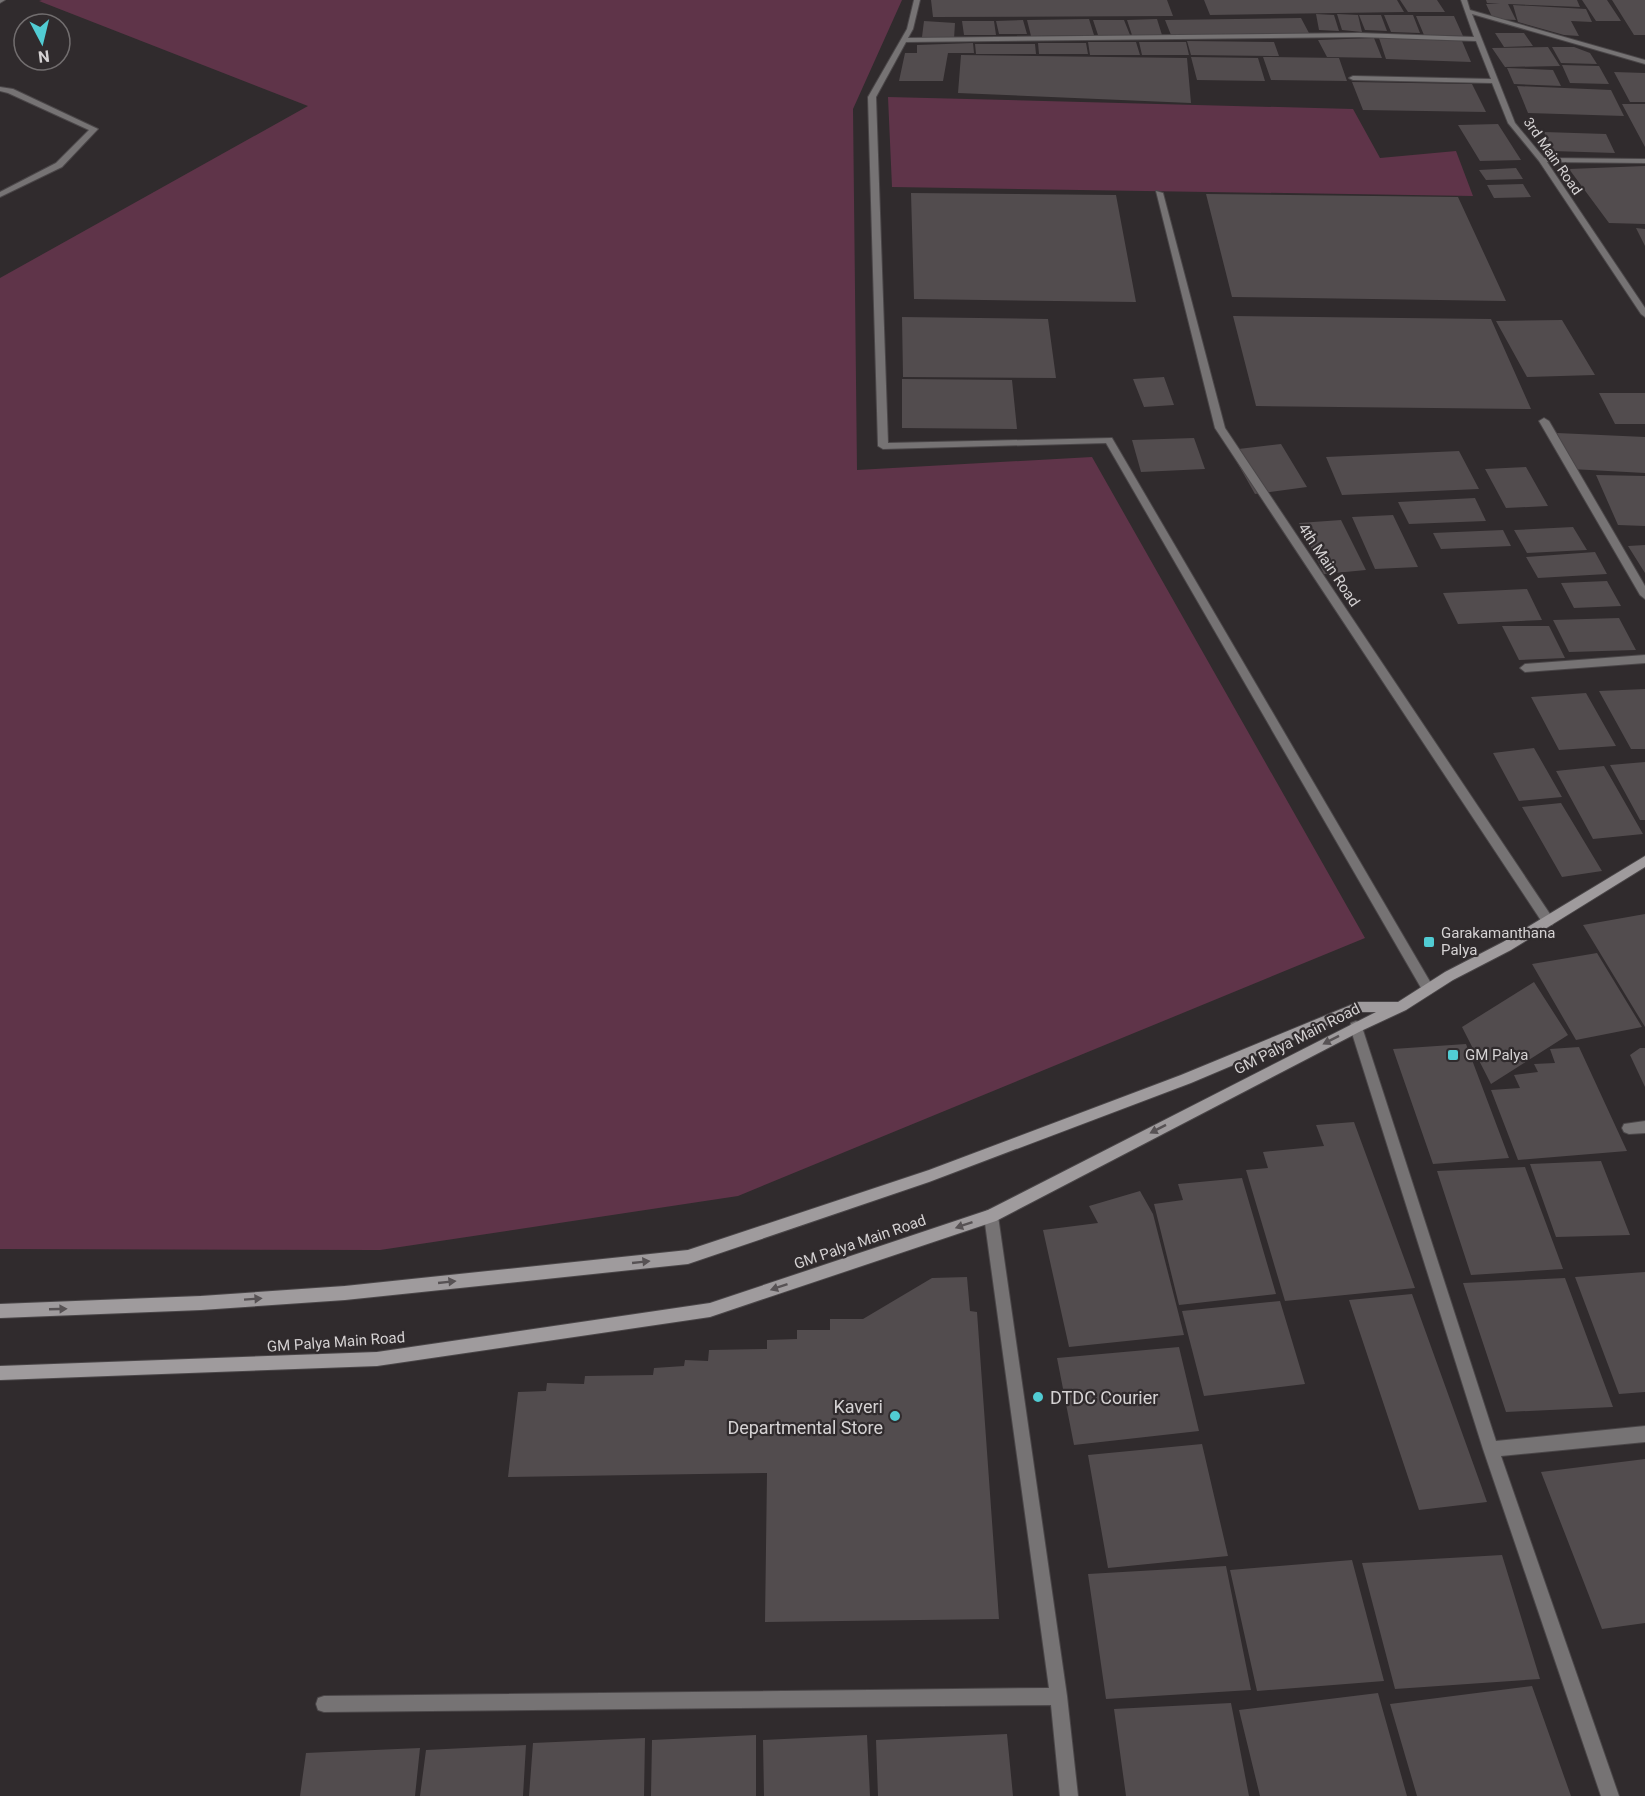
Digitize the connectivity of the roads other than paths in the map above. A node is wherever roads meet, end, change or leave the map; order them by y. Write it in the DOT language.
graph roads {
  1 [pos="917,0"];
  2 [pos="1464,0"];
  3 [pos="1467,11"];
  4 [pos="1478,39"];
  5 [pos="903,40"];
  6 [pos="1645,62"];
  7 [pos="1353,78"];
  8 [pos="1494,81"];
  9 [pos="0,89"];
  10 [pos="1542,160"];
  11 [pos="1645,161"];
  12 [pos="1159,193"];
  13 [pos="0,195"];
  14 [pos="1645,314"];
  15 [pos="1544,421"];
  16 [pos="1645,595"];
  17 [pos="1645,659"];
  18 [pos="1525,668"];
  19 [pos="1645,861"];
  20 [pos="1548,921"];
  21 [pos="1428,989"];
  22 [pos="1402,1006"];
  23 [pos="1356,1027"];
  24 [pos="1645,1127"];
  25 [pos="1629,1128"];
  26 [pos="991,1216"];
  27 [pos="0,1311"];
  28 [pos="0,1373"];
  29 [pos="1645,1434"];
  30 [pos="1491,1449"];
  31 [pos="1059,1696"];
  32 [pos="324,1704"];
  33 [pos="1069,1796"];
  34 [pos="1610,1796"];
  1 -- 5 [label="street"];
  2 -- 3 [label="street, 3rd Main Road"];
  3 -- 4 [label="street, 3rd Main Road"];
  3 -- 6 [label="street"];
  4 -- 5 [label="street"];
  4 -- 8 [label="street, 3rd Main Road"];
  5 -- 21 [label="street"];
  7 -- 8 [label="street"];
  8 -- 10 [label="street, 3rd Main Road"];
  9 -- 13 [label="street"];
  10 -- 11 [label="street"];
  10 -- 14 [label="street, 3rd Main Road"];
  12 -- 20 [label="street, 4th Main Road"];
  15 -- 16 [label="street"];
  17 -- 18 [label="street"];
  19 -- 20 [label="main road, GM Palya Main Road"];
  20 -- 21 [label="main road, GM Palya Main Road"];
  21 -- 22 [label="main road, GM Palya Main Road"];
  22 -- 23 [label="main road, GM Palya Main Road"];
  27 -- 22 [label="main road, one-way"];
  23 -- 26 [label="main road, GM Palya Main Road, one-way"];
  23 -- 30 [label="street"];
  24 -- 25 [label="street"];
  26 -- 28 [label="main road, GM Palya Main Road, one-way"];
  26 -- 31 [label="street"];
  29 -- 30 [label="street"];
  30 -- 34 [label="street"];
  31 -- 32 [label="street"];
  31 -- 33 [label="street"];
}
